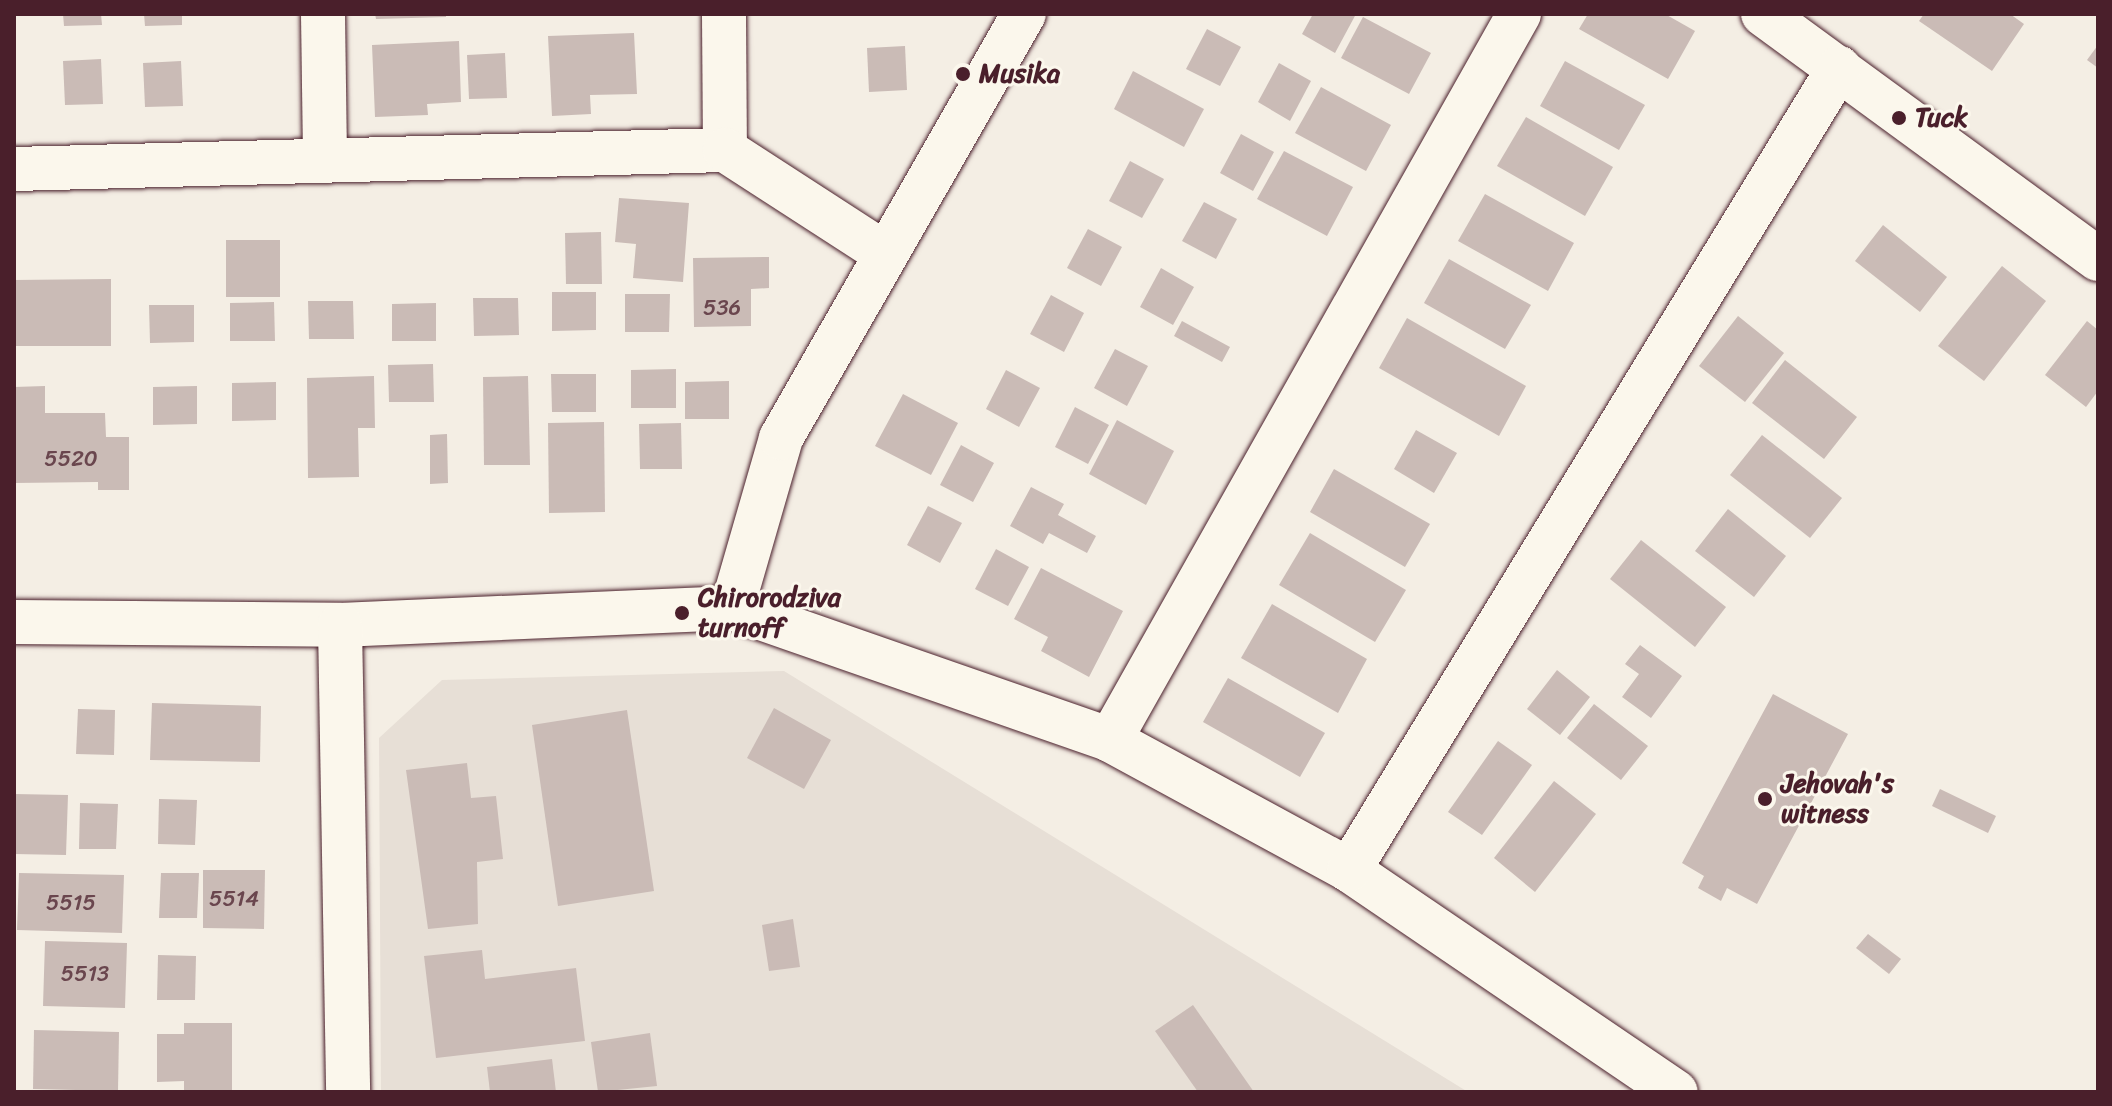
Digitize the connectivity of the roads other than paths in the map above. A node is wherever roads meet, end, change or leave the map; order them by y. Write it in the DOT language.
graph roads {
  1 [pos="323,14"];
  2 [pos="724,14"];
  3 [pos="1024,14"];
  4 [pos="1519,14"];
  5 [pos="1763,14"];
  6 [pos="1839,68"];
  7 [pos="725,150"];
  8 [pos="325,158"];
  9 [pos="14,169"];
  10 [pos="884,253"];
  11 [pos="2098,259"];
  12 [pos="732,608"];
  13 [pos="14,622"];
  14 [pos="340,625"];
  15 [pos="1110,740"];
  16 [pos="1349,870"];
  17 [pos="348,1092"];
  18 [pos="1676,1092"];
  1 -- 8 [label="street"];
  2 -- 7 [label="street"];
  3 -- 10 [label="street"];
  4 -- 15 [label="street"];
  5 -- 6 [label="street"];
  6 -- 11 [label="street"];
  6 -- 16 [label="street"];
  7 -- 8 [label="street"];
  7 -- 10 [label="street"];
  8 -- 9 [label="street"];
  10 -- 12 [label="street"];
  12 -- 14 [label="street"];
  12 -- 15 [label="street"];
  13 -- 14 [label="street"];
  14 -- 17 [label="street"];
  15 -- 16 [label="street"];
  16 -- 18 [label="street"];
}
